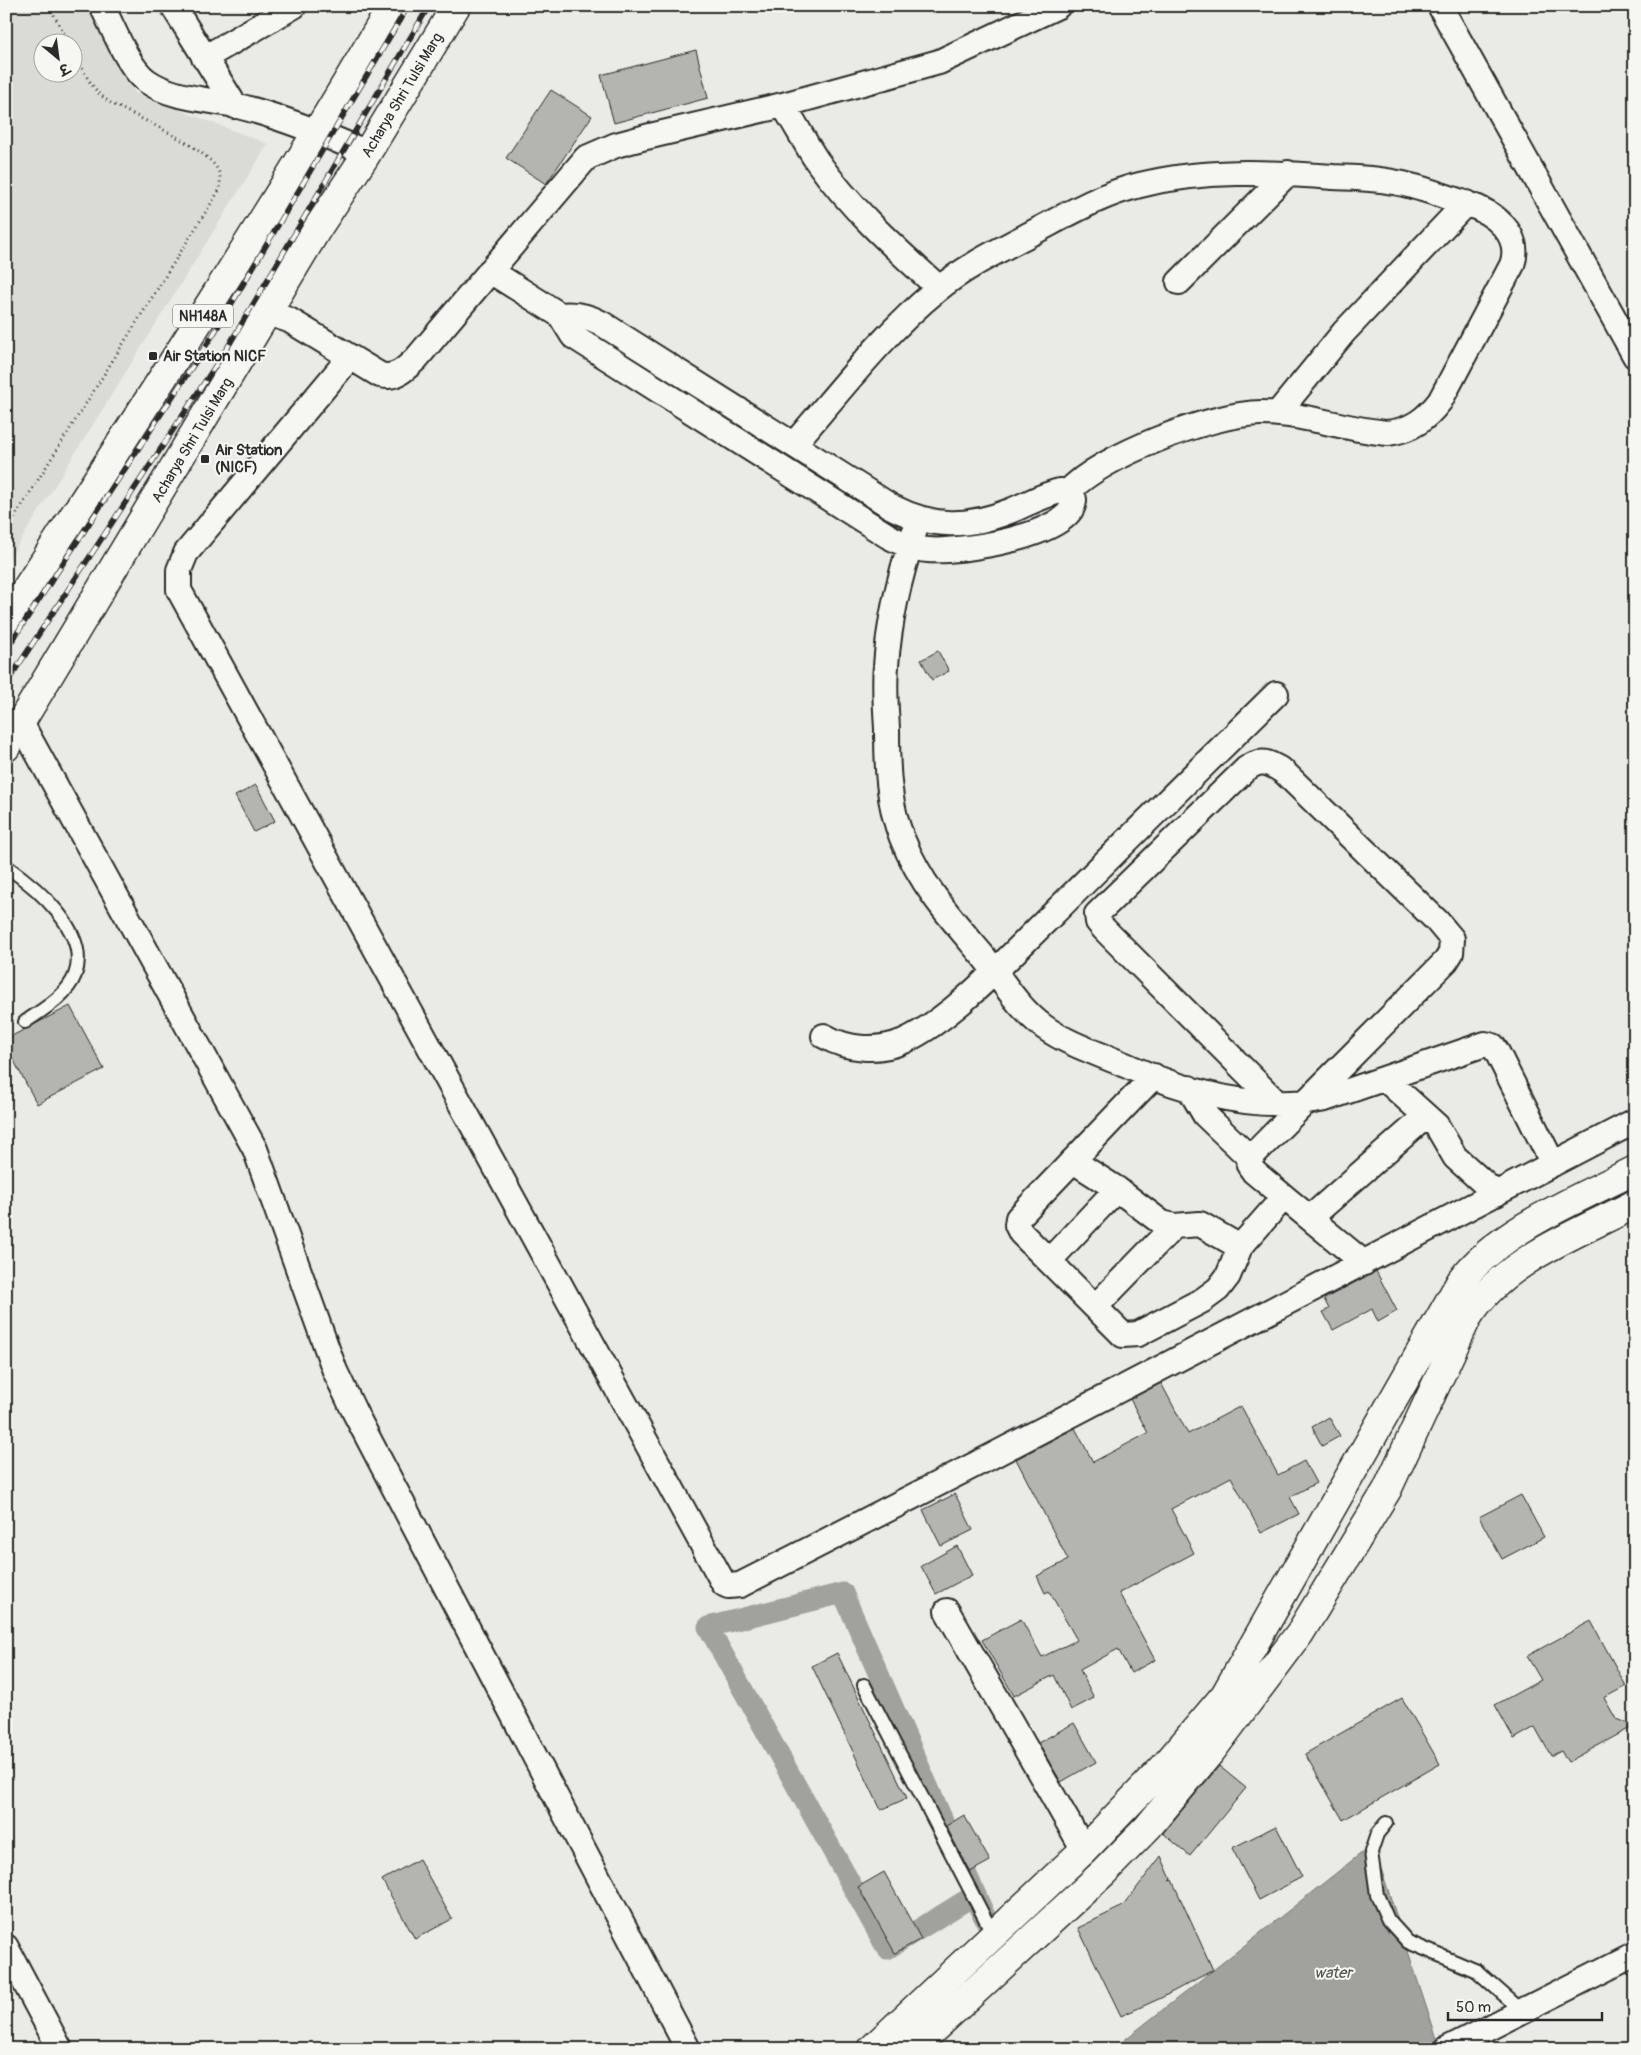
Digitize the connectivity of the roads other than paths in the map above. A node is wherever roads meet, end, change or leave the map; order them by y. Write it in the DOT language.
graph roads {
  1 [pos="102,6"];
  2 [pos="173,6"];
  3 [pos="294,6"];
  4 [pos="392,6"];
  5 [pos="456,6"];
  6 [pos="1058,6"];
  7 [pos="1440,6"];
  8 [pos="204,58"];
  9 [pos="783,105"];
  10 [pos="235,106"];
  11 [pos="319,131"];
  12 [pos="367,153"];
  13 [pos="1288,173"];
  14 [pos="1466,203"];
  15 [pos="490,271"];
  16 [pos="1179,282"];
  17 [pos="939,288"];
  18 [pos="268,313"];
  19 [pos="560,315"];
  20 [pos="1635,356"];
  21 [pos="350,357"];
  22 [pos="1277,414"];
  23 [pos="794,444"];
  24 [pos="1068,492"];
  25 [pos="918,519"];
  26 [pos="909,547"];
  27 [pos="6,620"];
  28 [pos="1276,694"];
  29 [pos="21,723"];
  30 [pos="6,747"];
  31 [pos="6,866"];
  32 [pos="994,973"];
  33 [pos="25,1022"];
  34 [pos="824,1036"];
  35 [pos="1154,1076"];
  36 [pos="1385,1079"];
  37 [pos="1189,1088"];
  38 [pos="1289,1104"];
  39 [pos="1426,1116"];
  40 [pos="1635,1121"];
  41 [pos="1250,1158"];
  42 [pos="1073,1160"];
  43 [pos="1553,1164"];
  44 [pos="1635,1170"];
  45 [pos="1117,1189"];
  46 [pos="1496,1194"];
  47 [pos="1284,1197"];
  48 [pos="1635,1204"];
  49 [pos="1310,1218"];
  50 [pos="1174,1226"];
  51 [pos="1240,1247"];
  52 [pos="1048,1261"];
  53 [pos="1364,1263"];
  54 [pos="1095,1307"];
  55 [pos="947,1611"];
  56 [pos="864,1685"];
  57 [pos="1386,1823"];
  58 [pos="1084,1850"];
  59 [pos="984,1942"];
  60 [pos="6,1947"];
  61 [pos="1635,1954"];
  62 [pos="994,1974"];
  63 [pos="1521,2010"];
  64 [pos="60,2049"];
  65 [pos="688,2049"];
  66 [pos="872,2049"];
  67 [pos="912,2049"];
  68 [pos="1447,2049"];
  1 -- 10 [label="street"];
  2 -- 8 [label="street"];
  3 -- 8 [label="street"];
  4 -- 11 [label="main road, NH148A"];
  5 -- 12 [label="main road, Acharya Shri Tulsi Marg"];
  6 -- 9 [label="street"];
  7 -- 20 [label="street"];
  8 -- 10 [label="street"];
  9 -- 15 [label="street"];
  9 -- 17 [label="street"];
  10 -- 11 [label="street"];
  11 -- 12 [label="street"];
  11 -- 27 [label="main road, NH148A"];
  12 -- 18 [label="main road, Acharya Shri Tulsi Marg"];
  13 -- 14 [label="street"];
  13 -- 16 [label="street"];
  13 -- 17 [label="street"];
  14 -- 22 [label="street"];
  14 -- 22 [label="street"];
  15 -- 19 [label="street"];
  15 -- 21 [label="street"];
  17 -- 23 [label="street"];
  18 -- 21 [label="street"];
  18 -- 29 [label="main road, Acharya Shri Tulsi Marg"];
  19 -- 23 [label="street"];
  19 -- 26 [label="street"];
  21 -- 53 [label="street"];
  22 -- 24 [label="street"];
  23 -- 25 [label="street"];
  24 -- 25 [label="street"];
  24 -- 26 [label="street"];
  25 -- 26 [label="street"];
  26 -- 32 [label="street"];
  28 -- 32 [label="street"];
  29 -- 30 [label="main road, Acharya Shri Tulsi Marg"];
  29 -- 65 [label="street"];
  31 -- 33 [label="lane"];
  32 -- 34 [label="street"];
  32 -- 35 [label="street"];
  35 -- 37 [label="street"];
  35 -- 42 [label="street"];
  36 -- 38 [label="street"];
  36 -- 39 [label="street"];
  36 -- 43 [label="street"];
  37 -- 38 [label="street"];
  37 -- 41 [label="street"];
  38 -- 38 [label="street"];
  38 -- 41 [label="street"];
  39 -- 46 [label="street"];
  39 -- 49 [label="street"];
  40 -- 43 [label="street"];
  41 -- 47 [label="street"];
  42 -- 45 [label="street"];
  42 -- 52 [label="street"];
  43 -- 46 [label="street"];
  44 -- 58 [label="main road"];
  45 -- 50 [label="street"];
  45 -- 52 [label="street"];
  46 -- 53 [label="street"];
  47 -- 49 [label="street"];
  47 -- 51 [label="street"];
  48 -- 62 [label="main road"];
  49 -- 53 [label="street"];
  50 -- 51 [label="street"];
  50 -- 54 [label="street"];
  51 -- 54 [label="street"];
  52 -- 54 [label="street"];
  55 -- 58 [label="street"];
  56 -- 59 [label="lane"];
  57 -- 63 [label="lane"];
  58 -- 59 [label="main road"];
  59 -- 62 [label="main road"];
  59 -- 66 [label="main road"];
  60 -- 64 [label="street"];
  61 -- 63 [label="street"];
  62 -- 67 [label="main road"];
  63 -- 68 [label="street"];
}
